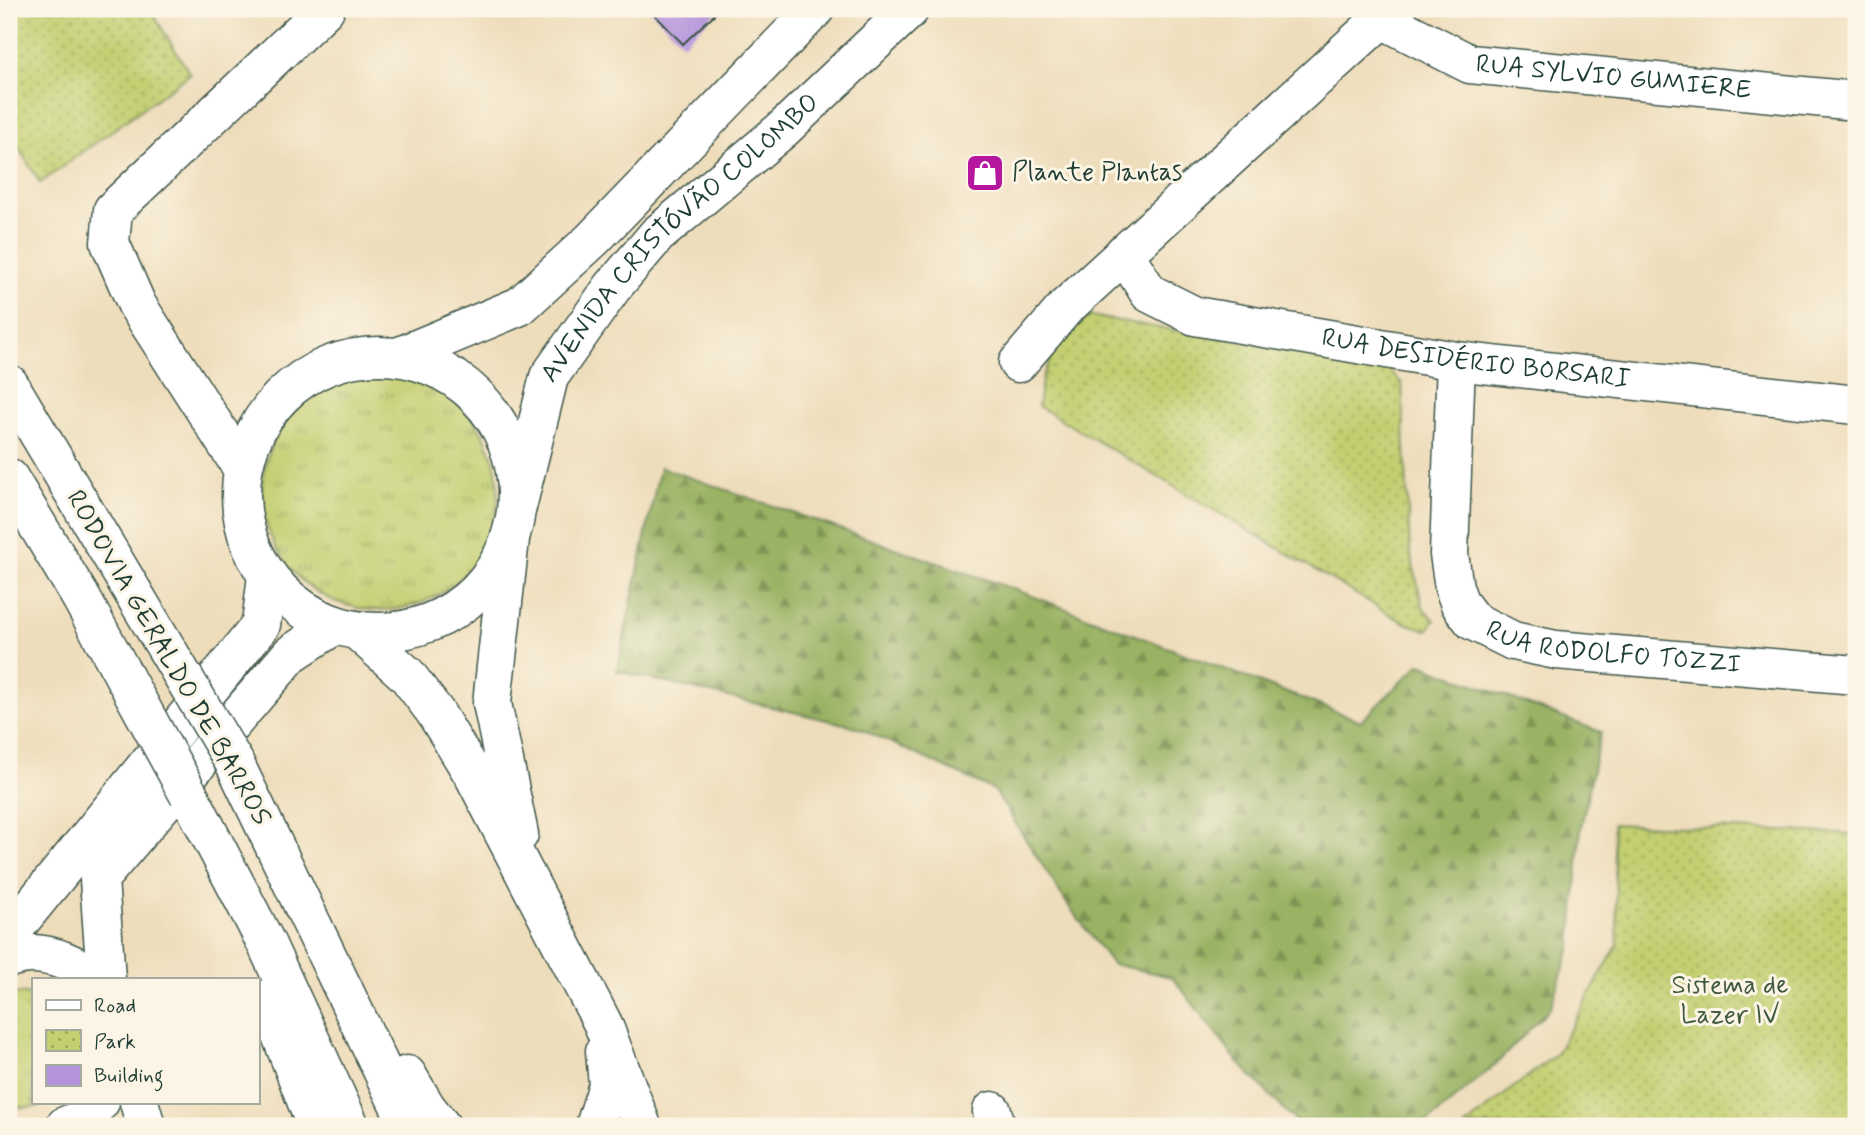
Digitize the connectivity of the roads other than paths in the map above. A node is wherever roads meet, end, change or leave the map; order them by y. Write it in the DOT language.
graph roads {
  1 [pos="325,9"];
  2 [pos="815,9"];
  3 [pos="910,9"];
  4 [pos="1387,14"];
  5 [pos="1856,101"];
  6 [pos="1124,253"];
  7 [pos="400,356"];
  8 [pos="1456,361"];
  9 [pos="1018,363"];
  10 [pos="9,384"];
  11 [pos="1856,405"];
  12 [pos="242,468"];
  13 [pos="9,478"];
  14 [pos="513,523"];
  15 [pos="267,575"];
  16 [pos="347,628"];
  17 [pos="1856,675"];
  18 [pos="190,798"];
  19 [pos="282,863"];
  20 [pos="528,878"];
  21 [pos="9,935"];
  22 [pos="9,958"];
  23 [pos="91,978"];
  24 [pos="106,978"];
  25 [pos="603,1024"];
  26 [pos="98,1104"];
  27 [pos="140,1104"];
  28 [pos="65,1126"];
  29 [pos="146,1126"];
  30 [pos="316,1126"];
  31 [pos="351,1126"];
  32 [pos="409,1126"];
  33 [pos="441,1126"];
  34 [pos="595,1126"];
  35 [pos="642,1126"];
  1 -- 12 [label="main road"];
  2 -- 7 [label="main road"];
  3 -- 14 [label="main road, AVENIDA CRISTÓVÃO COLOMBO"];
  4 -- 5 [label="main road, RUA SYLVIO GUMIERE"];
  4 -- 6 [label="main road"];
  6 -- 8 [label="main road, RUA DESIDÉRIO BORSARI"];
  6 -- 9 [label="main road"];
  7 -- 12 [label="main road"];
  7 -- 14 [label="main road"];
  8 -- 11 [label="main road, RUA DESIDÉRIO BORSARI"];
  8 -- 17 [label="main road, RUA RODOLFO TOZZI"];
  10 -- 19 [label="main road, RODOVIA GERALDO DE BARROS, bridge"];
  12 -- 15 [label="main road"];
  13 -- 18 [label="main road, RODOVIA GERALDO DE BARROS, bridge"];
  14 -- 16 [label="main road"];
  14 -- 20 [label="main road"];
  15 -- 16 [label="main road"];
  15 -- 21 [label="main road"];
  16 -- 20 [label="main road"];
  16 -- 24 [label="main road"];
  18 -- 30 [label="main road"];
  18 -- 31 [label="main road, RODOVIA GERALDO DE BARROS"];
  19 -- 32 [label="main road, RODOVIA GERALDO DE BARROS"];
  19 -- 33 [label="main road"];
  20 -- 25 [label="main road"];
  22 -- 23 [label="main road"];
  25 -- 34 [label="main road"];
  25 -- 35 [label="main road"];
  26 -- 28 [label="main road"];
  27 -- 29 [label="main road"];
}
